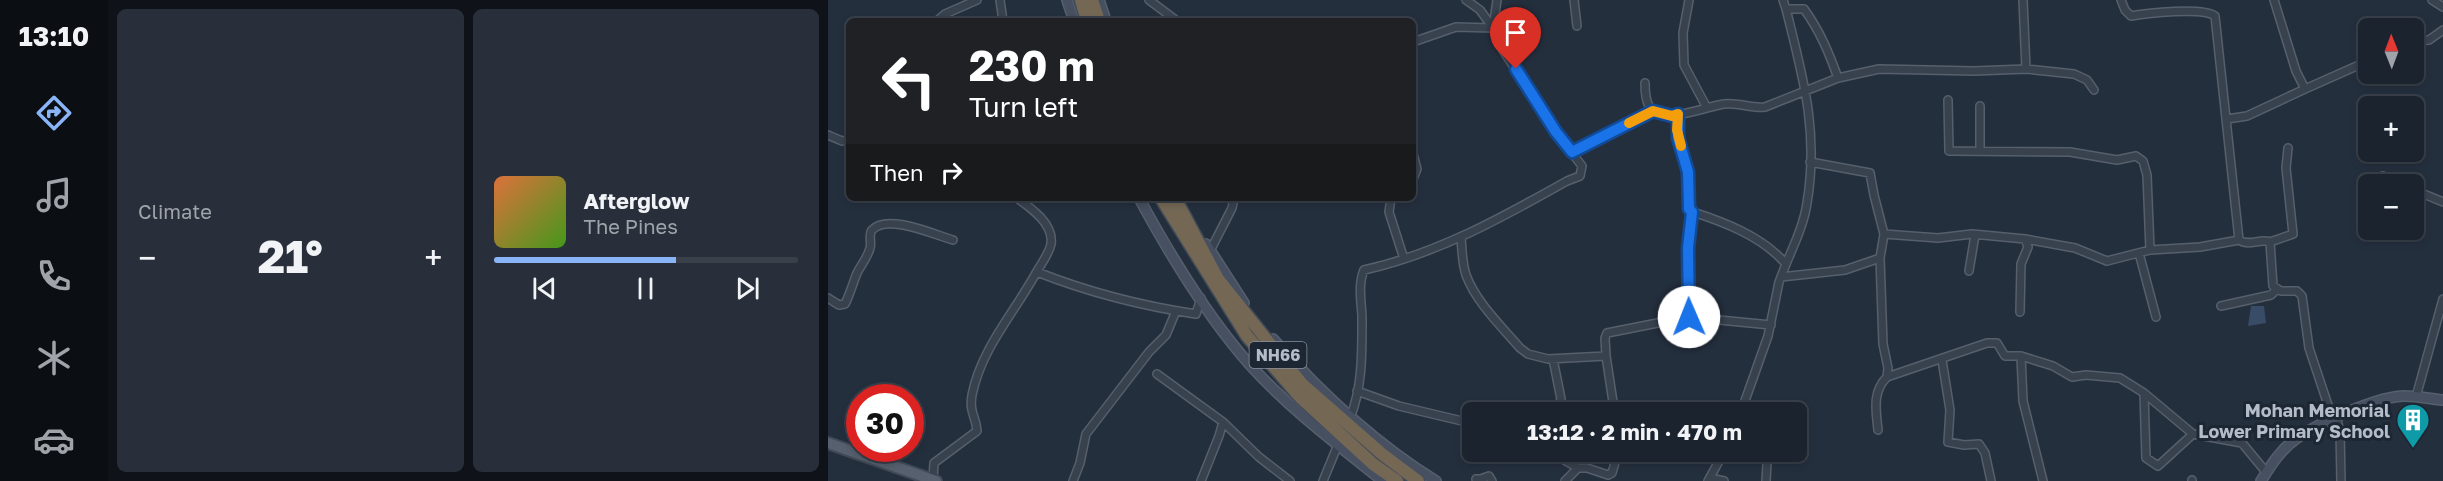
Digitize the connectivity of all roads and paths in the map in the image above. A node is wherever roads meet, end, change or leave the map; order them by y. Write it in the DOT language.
graph roads {
  1 [pos="978,0"];
  2 [pos="1000,0"];
  3 [pos="1067,0"];
  4 [pos="1081,0"];
  5 [pos="1092,0"];
  6 [pos="1099,0"];
  7 [pos="1149,0"];
  8 [pos="1466,0"];
  9 [pos="1497,0"];
  10 [pos="1574,0"];
  11 [pos="1689,0"];
  12 [pos="1783,0"];
  13 [pos="2023,0"];
  14 [pos="2121,0"];
  15 [pos="2274,0"];
  16 [pos="2432,0"];
  17 [pos="2443,7"];
  18 [pos="1786,9"];
  19 [pos="941,18"];
  20 [pos="1003,18"];
  21 [pos="1073,18"];
  22 [pos="1087,18"];
  23 [pos="1098,18"];
  24 [pos="1105,18"];
  25 [pos="1173,18"];
  26 [pos="1577,26"];
  27 [pos="1492,27"];
  28 [pos="2443,30"];
  29 [pos="2424,40"];
  30 [pos="1416,41"];
  31 [pos="2358,65"];
  32 [pos="2026,69"];
  33 [pos="1838,78"];
  34 [pos="1645,83"];
  35 [pos="2305,89"];
  36 [pos="1806,90"];
  37 [pos="2094,90"];
  38 [pos="1948,100"];
  39 [pos="1980,106"];
  40 [pos="1707,108"];
  41 [pos="1653,111"];
  42 [pos="1678,114"];
  43 [pos="2227,119"];
  44 [pos="828,135"];
  45 [pos="846,140"];
  46 [pos="2288,148"];
  47 [pos="1980,151"];
  48 [pos="1572,152"];
  49 [pos="1810,162"];
  50 [pos="2424,194"];
  51 [pos="1020,201"];
  52 [pos="1141,201"];
  53 [pos="1163,201"];
  54 [pos="1177,201"];
  55 [pos="1183,201"];
  56 [pos="1233,201"];
  57 [pos="1390,201"];
  58 [pos="2443,202"];
  59 [pos="1692,212"];
  60 [pos="1884,234"];
  61 [pos="1975,235"];
  62 [pos="1461,237"];
  63 [pos="2025,239"];
  64 [pos="953,240"];
  65 [pos="2239,240"];
  66 [pos="2270,242"];
  67 [pos="2150,250"];
  68 [pos="1210,251"];
  69 [pos="2139,253"];
  70 [pos="1880,258"];
  71 [pos="1404,259"];
  72 [pos="1786,264"];
  73 [pos="1970,271"];
  74 [pos="1037,272"];
  75 [pos="1781,277"];
  76 [pos="2276,290"];
  77 [pos="828,298"];
  78 [pos="1201,298"];
  79 [pos="2443,299"];
  80 [pos="2221,306"];
  81 [pos="1176,311"];
  82 [pos="2020,312"];
  83 [pos="1689,317"];
  84 [pos="2156,317"];
  85 [pos="1771,325"];
  86 [pos="1606,356"];
  87 [pos="2021,356"];
  88 [pos="1553,359"];
  89 [pos="1942,360"];
  90 [pos="1157,374"];
  91 [pos="1887,377"];
  92 [pos="1357,392"];
  93 [pos="2144,393"];
  94 [pos="2416,398"];
  95 [pos="2443,400"];
  96 [pos="1560,402"];
  97 [pos="1613,402"];
  98 [pos="1744,402"];
  99 [pos="1350,418"];
  100 [pos="2334,419"];
  101 [pos="1462,421"];
  102 [pos="1223,422"];
  103 [pos="1878,430"];
  104 [pos="2193,434"];
  105 [pos="828,443"];
  106 [pos="1337,447"];
  107 [pos="1568,462"];
  108 [pos="1616,462"];
  109 [pos="1718,462"];
  110 [pos="1767,462"];
  111 [pos="1578,468"];
  112 [pos="2266,472"];
  113 [pos="1613,477"];
  114 [pos="1476,478"];
  115 [pos="1709,479"];
  116 [pos="935,480"];
  117 [pos="1073,481"];
  118 [pos="1201,481"];
  119 [pos="1290,481"];
  120 [pos="1323,481"];
  121 [pos="1383,481"];
  122 [pos="1397,481"];
  123 [pos="1418,481"];
  124 [pos="1436,481"];
  125 [pos="1492,481"];
  126 [pos="1565,481"];
  127 [pos="1724,481"];
  128 [pos="1766,481"];
  129 [pos="1991,481"];
  130 [pos="2043,481"];
  131 [pos="2261,481"];
  132 [pos="2341,481"];
  1 -- 19 [label="street"];
  2 -- 20 [label="street"];
  3 -- 21 [label="street"];
  4 -- 22 [label="highway"];
  5 -- 23 [label="highway"];
  6 -- 24 [label="street"];
  7 -- 25 [label="street"];
  8 -- 27 [label="street"];
  9 -- 27 [label="street"];
  10 -- 26 [label="street"];
  11 -- 40 [label="street"];
  12 -- 18 [label="street"];
  13 -- 32 [label="street"];
  14 -- 43 [label="street"];
  15 -- 35 [label="street"];
  16 -- 17 [label="street"];
  18 -- 33 [label="street"];
  18 -- 36 [label="street"];
  27 -- 30 [label="street"];
  27 -- 48 [label="street"];
  28 -- 29 [label="street"];
  31 -- 35 [label="street"];
  32 -- 33 [label="street"];
  32 -- 37 [label="street"];
  33 -- 36 [label="street"];
  34 -- 41 [label="street"];
  35 -- 43 [label="street"];
  36 -- 40 [label="street"];
  36 -- 49 [label="street"];
  38 -- 47 [label="street"];
  39 -- 47 [label="street"];
  40 -- 42 [label="street"];
  41 -- 42 [label="street"];
  41 -- 48 [label="street"];
  42 -- 59 [label="street"];
  43 -- 65 [label="street"];
  44 -- 45 [label="street"];
  46 -- 66 [label="street"];
  47 -- 67 [label="street"];
  48 -- 62 [label="street"];
  49 -- 60 [label="street"];
  49 -- 72 [label="street"];
  50 -- 58 [label="street"];
  51 -- 74 [label="street"];
  52 -- 78 [label="street"];
  53 -- 122 [label="highway, NH66"];
  54 -- 123 [label="highway, NH66"];
  55 -- 68 [label="street"];
  56 -- 68 [label="street"];
  57 -- 71 [label="street"];
  59 -- 72 [label="street"];
  59 -- 83 [label="street"];
  60 -- 61 [label="street"];
  60 -- 70 [label="street"];
  61 -- 63 [label="street"];
  61 -- 73 [label="street"];
  62 -- 71 [label="street"];
  62 -- 88 [label="street"];
  63 -- 69 [label="street"];
  63 -- 82 [label="street"];
  64 -- 77 [label="street"];
  65 -- 66 [label="street"];
  65 -- 67 [label="street"];
  66 -- 76 [label="street"];
  67 -- 69 [label="street"];
  68 -- 99 [label="street"];
  69 -- 84 [label="street"];
  70 -- 75 [label="street"];
  70 -- 91 [label="street"];
  71 -- 92 [label="street"];
  72 -- 75 [label="street"];
  74 -- 81 [label="street"];
  74 -- 116 [label="street"];
  75 -- 85 [label="street"];
  76 -- 80 [label="street"];
  76 -- 100 [label="street"];
  78 -- 81 [label="street"];
  78 -- 106 [label="street"];
  79 -- 94 [label="street"];
  81 -- 117 [label="street"];
  83 -- 85 [label="street"];
  83 -- 86 [label="street"];
  85 -- 98 [label="street"];
  86 -- 88 [label="street"];
  86 -- 97 [label="street"];
  87 -- 89 [label="street"];
  87 -- 93 [label="street"];
  87 -- 130 [label="street"];
  88 -- 96 [label="street"];
  89 -- 91 [label="street"];
  89 -- 129 [label="street"];
  90 -- 102 [label="street"];
  91 -- 103 [label="street"];
  92 -- 99 [label="street"];
  92 -- 101 [label="street"];
  93 -- 104 [label="street"];
  93 -- 104 [label="street"];
  94 -- 95 [label="street"];
  94 -- 100 [label="street"];
  99 -- 124 [label="street"];
  100 -- 112 [label="street"];
  100 -- 132 [label="street"];
  102 -- 118 [label="street"];
  102 -- 119 [label="street"];
  104 -- 112 [label="street"];
  105 -- 116 [label="main road"];
  106 -- 120 [label="street"];
  106 -- 121 [label="street"];
  107 -- 111 [label="street"];
  108 -- 113 [label="street"];
  109 -- 115 [label="street"];
  110 -- 128 [label="street"];
  111 -- 113 [label="street"];
  111 -- 126 [label="street"];
  112 -- 131 [label="street"];
  114 -- 125 [label="street"];
  115 -- 127 [label="street"];
}
